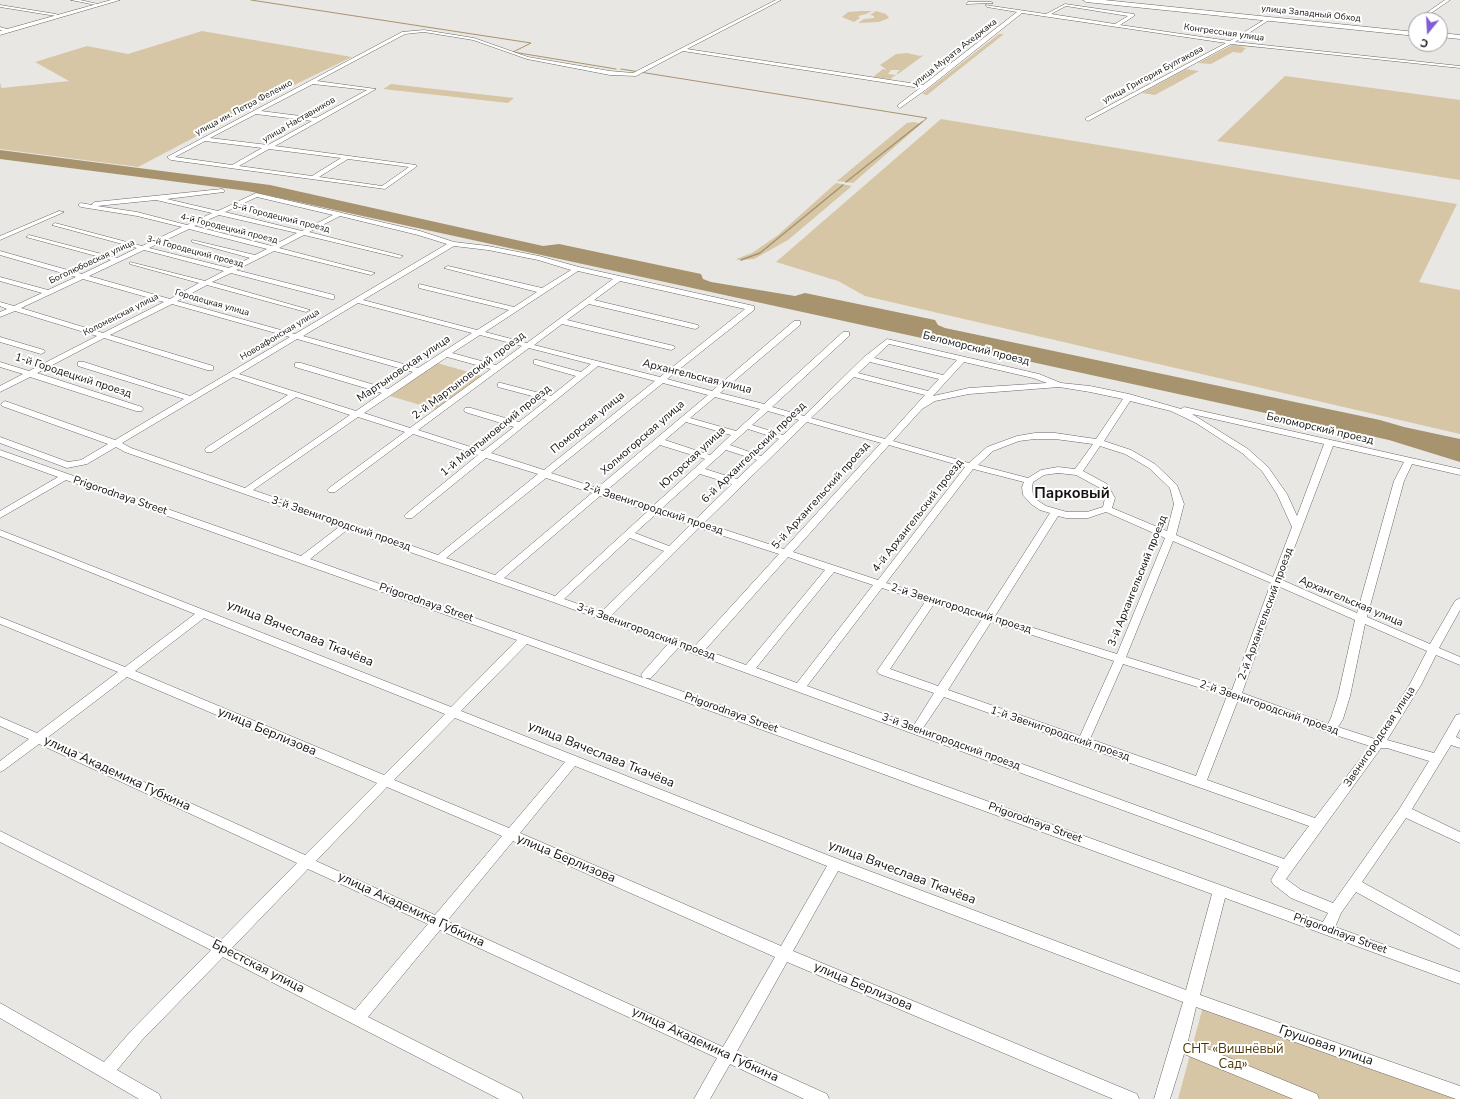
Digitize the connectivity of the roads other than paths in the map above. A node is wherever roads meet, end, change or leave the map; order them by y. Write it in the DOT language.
graph roads {
  1 [pos="73,0"];
  2 [pos="110,0"];
  3 [pos="117,0"];
  4 [pos="779,0"];
  5 [pos="1082,0"];
  6 [pos="1086,0"];
  7 [pos="1091,0"];
  8 [pos="1448,0"];
  9 [pos="968,3"];
  10 [pos="991,3"];
  11 [pos="1112,3"];
  12 [pos="96,4"];
  13 [pos="0,6"];
  14 [pos="1021,11"];
  15 [pos="1430,12"];
  16 [pos="56,15"];
  17 [pos="1047,15"];
  18 [pos="1267,19"];
  19 [pos="1116,26"];
  20 [pos="1,30"];
  21 [pos="1408,32"];
  22 [pos="1408,32"];
  23 [pos="1448,36"];
  24 [pos="1460,37"];
  25 [pos="1230,42"];
  26 [pos="683,50"];
  27 [pos="1460,67"];
  28 [pos="312,82"];
  29 [pos="926,87"];
  30 [pos="900,106"];
  31 [pos="261,109"];
  32 [pos="254,112"];
  33 [pos="323,116"];
  34 [pos="1088,119"];
  35 [pos="317,120"];
  36 [pos="212,135"];
  37 [pos="205,139"];
  38 [pos="277,143"];
  39 [pos="269,147"];
  40 [pos="347,157"];
  41 [pos="233,167"];
  42 [pos="313,178"];
  43 [pos="222,191"];
  44 [pos="157,198"];
  45 [pos="61,212"];
  46 [pos="220,213"];
  47 [pos="338,215"];
  48 [pos="55,225"];
  49 [pos="187,228"];
  50 [pos="302,233"];
  51 [pos="30,237"];
  52 [pos="0,238"];
  53 [pos="194,241"];
  54 [pos="454,244"];
  55 [pos="144,248"];
  56 [pos="272,249"];
  57 [pos="0,253"];
  58 [pos="400,256"];
  59 [pos="256,257"];
  60 [pos="118,260"];
  61 [pos="132,263"];
  62 [pos="448,268"];
  63 [pos="576,269"];
  64 [pos="229,270"];
  65 [pos="372,274"];
  66 [pos="83,276"];
  67 [pos="0,279"];
  68 [pos="618,279"];
  69 [pos="205,283"];
  70 [pos="422,286"];
  71 [pos="544,291"];
  72 [pos="48,292"];
  73 [pos="331,297"];
  74 [pos="170,301"];
  75 [pos="357,301"];
  76 [pos="587,301"];
  77 [pos="0,304"];
  78 [pos="14,308"];
  79 [pos="514,309"];
  80 [pos="306,310"];
  81 [pos="0,315"];
  82 [pos="561,321"];
  83 [pos="797,323"];
  84 [pos="695,327"];
  85 [pos="479,332"];
  86 [pos="846,334"];
  87 [pos="102,336"];
  88 [pos="297,337"];
  89 [pos="0,339"];
  90 [pos="887,341"];
  91 [pos="528,345"];
  92 [pos="671,348"];
  93 [pos="41,352"];
  94 [pos="446,354"];
  95 [pos="867,359"];
  96 [pos="962,359"];
  97 [pos="537,362"];
  98 [pos="597,363"];
  99 [pos="0,364"];
  100 [pos="81,364"];
  101 [pos="298,365"];
  102 [pos="210,368"];
  103 [pos="497,368"];
  104 [pos="419,372"];
  105 [pos="30,374"];
  106 [pos="853,374"];
  107 [pos="234,375"];
  108 [pos="583,375"];
  109 [pos="943,378"];
  110 [pos="661,380"];
  111 [pos="501,385"];
  112 [pos="1059,385"];
  113 [pos="0,389"];
  114 [pos="389,392"];
  115 [pos="295,394"];
  116 [pos="714,394"];
  117 [pos="930,394"];
  118 [pos="1129,397"];
  119 [pos="192,399"];
  120 [pos="553,399"];
  121 [pos="5,404"];
  122 [pos="768,408"];
  123 [pos="139,409"];
  124 [pos="915,409"];
  125 [pos="1174,409"];
  126 [pos="468,410"];
  127 [pos="358,414"];
  128 [pos="683,419"];
  129 [pos="805,419"];
  130 [pos="521,426"];
  131 [pos="746,426"];
  132 [pos="413,432"];
  133 [pos="737,434"];
  134 [pos="785,438"];
  135 [pos="0,440"];
  136 [pos="658,441"];
  137 [pos="885,442"];
  138 [pos="1098,442"];
  139 [pos="117,444"];
  140 [pos="1329,444"];
  141 [pos="724,446"];
  142 [pos="209,450"];
  143 [pos="0,453"];
  144 [pos="486,455"];
  145 [pos="711,458"];
  146 [pos="763,459"];
  147 [pos="1408,461"];
  148 [pos="970,466"];
  149 [pos="698,470"];
  150 [pos="1078,472"];
  151 [pos="1460,472"];
  152 [pos="544,473"];
  153 [pos="64,477"];
  154 [pos="1029,481"];
  155 [pos="740,483"];
  156 [pos="332,490"];
  157 [pos="246,491"];
  158 [pos="599,492"];
  159 [pos="1107,509"];
  160 [pos="655,510"];
  161 [pos="1055,513"];
  162 [pos="0,515"];
  163 [pos="409,516"];
  164 [pos="699,523"];
  165 [pos="346,526"];
  166 [pos="1297,527"];
  167 [pos="0,533"];
  168 [pos="630,535"];
  169 [pos="1170,537"];
  170 [pos="671,550"];
  171 [pos="786,553"];
  172 [pos="440,558"];
  173 [pos="303,560"];
  174 [pos="832,568"];
  175 [pos="497,579"];
  176 [pos="1276,583"];
  177 [pos="880,584"];
  178 [pos="557,600"];
  179 [pos="932,600"];
  180 [pos="1460,601"];
  181 [pos="204,613"];
  182 [pos="604,616"];
  183 [pos="987,617"];
  184 [pos="1361,619"];
  185 [pos="0,620"];
  186 [pos="528,636"];
  187 [pos="676,643"];
  188 [pos="1433,649"];
  189 [pos="698,650"];
  190 [pos="1120,659"];
  191 [pos="1460,661"];
  192 [pos="749,669"];
  193 [pos="127,672"];
  194 [pos="646,675"];
  195 [pos="800,687"];
  196 [pos="942,691"];
  197 [pos="1236,695"];
  198 [pos="725,704"];
  199 [pos="455,712"];
  200 [pos="1460,718"];
  201 [pos="0,721"];
  202 [pos="917,729"];
  203 [pos="1330,729"];
  204 [pos="39,738"];
  205 [pos="1083,742"];
  206 [pos="1455,742"];
  207 [pos="1378,744"];
  208 [pos="1436,758"];
  209 [pos="573,760"];
  210 [pos="0,767"];
  211 [pos="1200,782"];
  212 [pos="385,783"];
  213 [pos="1404,810"];
  214 [pos="1319,824"];
  215 [pos="510,834"];
  216 [pos="0,836"];
  217 [pos="1460,838"];
  218 [pos="307,861"];
  219 [pos="835,864"];
  220 [pos="1286,864"];
  221 [pos="1354,884"];
  222 [pos="1220,890"];
  223 [pos="1336,910"];
  224 [pos="437,922"];
  225 [pos="1327,929"];
  226 [pos="1460,943"];
  227 [pos="222,949"];
  228 [pos="784,954"];
  229 [pos="1460,978"];
  230 [pos="1192,999"];
  231 [pos="0,1010"];
  232 [pos="357,1019"];
  233 [pos="1179,1045"];
  234 [pos="727,1054"];
  235 [pos="106,1071"];
  236 [pos="1460,1093"];
  237 [pos="153,1099"];
  238 [pos="515,1099"];
  239 [pos="702,1099"];
  240 [pos="821,1099"];
  241 [pos="1131,1099"];
  242 [pos="1162,1099"];
  243 [pos="1311,1099"];
  1 -- 12 [label="street"];
  2 -- 12 [label="main road"];
  3 -- 20 [label="main road"];
  4 -- 26 [label="street, улица им. Петра Феленко"];
  5 -- 11 [label="street"];
  6 -- 11 [label="highway, улица Западный Обход"];
  7 -- 21 [label="highway, улица Западный Обход"];
  8 -- 15 [label="street"];
  9 -- 10 [label="street, Конгрессная улица"];
  10 -- 14 [label="street, Конгрессная улица"];
  11 -- 18 [label="highway, улица Западный Обход"];
  12 -- 16 [label="main road"];
  13 -- 16 [label="street"];
  14 -- 17 [label="street, Конгрессная улица"];
  14 -- 29 [label="street, улица Мурата Ахеджака"];
  16 -- 20 [label="main road"];
  17 -- 19 [label="street, Конгрессная улица"];
  17 -- 19 [label="street"];
  18 -- 22 [label="highway, улица Западный Обход"];
  18 -- 25 [label="street, улица Григория Булгакова"];
  19 -- 25 [label="street, Конгрессная улица"];
  23 -- 24 [label="highway"];
  25 -- 27 [label="street, Конгрессная улица"];
  25 -- 34 [label="street, улица Григория Булгакова"];
  26 -- 28 [label="street, улица им. Петра Феленко"];
  26 -- 29 [label="street"];
  28 -- 31 [label="street, улица им. Петра Феленко"];
  28 -- 33 [label="street, улица Наставников"];
  29 -- 30 [label="street, улица Мурата Ахеджака"];
  31 -- 32 [label="street, улица им. Петра Феленко"];
  31 -- 33 [label="street"];
  32 -- 35 [label="street"];
  32 -- 36 [label="street, улица им. Петра Феленко"];
  33 -- 35 [label="street, улица Наставников"];
  35 -- 38 [label="street, улица Наставников"];
  36 -- 37 [label="street, улица им. Петра Феленко"];
  36 -- 38 [label="street"];
  37 -- 39 [label="street"];
  37 -- 41 [label="street, улица им. Петра Феленко"];
  38 -- 39 [label="street, улица Наставников"];
  39 -- 40 [label="street"];
  39 -- 41 [label="street, улица Наставников"];
  40 -- 42 [label="street"];
  40 -- 42 [label="street"];
  41 -- 42 [label="street"];
  43 -- 44 [label="street"];
  44 -- 46 [label="street, 5-й Городецкий проезд"];
  44 -- 49 [label="street, 4-й Городецкий проезд"];
  45 -- 52 [label="street"];
  46 -- 47 [label="street, Боголюбовская улица"];
  46 -- 49 [label="street, Боголюбовская улица"];
  46 -- 50 [label="street, 5-й Городецкий проезд"];
  47 -- 50 [label="street, Коломенская улица"];
  47 -- 54 [label="street"];
  48 -- 55 [label="street, 3-й Городецкий проезд"];
  49 -- 55 [label="street, Боголюбовская улица"];
  49 -- 56 [label="street, 4-й Городецкий проезд"];
  50 -- 56 [label="street, Коломенская улица"];
  50 -- 58 [label="street, 5-й Городецкий проезд"];
  51 -- 60 [label="street"];
  53 -- 59 [label="street"];
  54 -- 63 [label="street"];
  54 -- 75 [label="street, Новоафонская улица"];
  55 -- 60 [label="street, Боголюбовская улица"];
  55 -- 64 [label="street, 3-й Городецкий проезд"];
  56 -- 59 [label="street, Коломенская улица"];
  56 -- 65 [label="street, 4-й Городецкий проезд"];
  57 -- 66 [label="street, Городецкая улица"];
  59 -- 64 [label="street, Коломенская улица"];
  60 -- 66 [label="street, Боголюбовская улица"];
  61 -- 69 [label="street"];
  62 -- 71 [label="street"];
  63 -- 68 [label="street"];
  63 -- 71 [label="street, Мартыновская улица"];
  64 -- 69 [label="street, Коломенская улица"];
  64 -- 73 [label="street, 3-й Городецкий проезд"];
  66 -- 72 [label="street, Боголюбовская улица"];
  66 -- 74 [label="street, Городецкая улица"];
  67 -- 72 [label="street"];
  68 -- 76 [label="street, 2-й Мартыновский проезд"];
  68 -- 110 [label="street, Поморская улица"];
  69 -- 74 [label="street, Коломенская улица"];
  69 -- 80 [label="street"];
  70 -- 79 [label="street"];
  71 -- 79 [label="street, Мартыновская улица"];
  72 -- 78 [label="street, Боголюбовская улица"];
  74 -- 87 [label="street, Коломенская улица"];
  74 -- 88 [label="street, Городецкая улица"];
  75 -- 85 [label="street, Архангельская улица"];
  75 -- 88 [label="street, Новоафонская улица"];
  76 -- 82 [label="street, 2-й Мартыновский проезд"];
  76 -- 84 [label="street"];
  77 -- 78 [label="street"];
  78 -- 81 [label="street, Боголюбовская улица"];
  78 -- 87 [label="street"];
  79 -- 85 [label="street, Мартыновская улица"];
  82 -- 91 [label="street, 2-й Мартыновский проезд"];
  82 -- 92 [label="street"];
  83 -- 116 [label="street, Холмогорская улица"];
  85 -- 91 [label="street, Архангельская улица"];
  85 -- 94 [label="street, Мартыновская улица"];
  86 -- 122 [label="street, Югорская улица"];
  87 -- 102 [label="street"];
  87 -- 105 [label="street, Коломенская улица"];
  88 -- 104 [label="street, Городецкая улица"];
  88 -- 107 [label="street, Новоафонская улица"];
  89 -- 93 [label="street"];
  90 -- 95 [label="street, 6-й Архангельский проезд"];
  90 -- 96 [label="street, Беломорский проезд"];
  91 -- 98 [label="street, Архангельская улица"];
  91 -- 103 [label="street, 2-й Мартыновский проезд"];
  94 -- 103 [label="street"];
  94 -- 104 [label="street, Мартыновская улица"];
  95 -- 106 [label="street, 6-й Архангельский проезд"];
  95 -- 109 [label="street"];
  96 -- 109 [label="street, 5-й Архангельский проезд"];
  96 -- 112 [label="street, Беломорский проезд"];
  97 -- 108 [label="street"];
  98 -- 108 [label="street, 1-й Мартыновский проезд"];
  98 -- 110 [label="street, Архангельская улица"];
  99 -- 105 [label="street, 1-й Городецкий проезд"];
  100 -- 119 [label="street"];
  101 -- 114 [label="street"];
  103 -- 132 [label="street, 2-й Мартыновский проезд"];
  104 -- 114 [label="street, Мартыновская улица"];
  105 -- 113 [label="street, Коломенская улица"];
  105 -- 123 [label="street, 1-й Городецкий проезд"];
  106 -- 117 [label="street"];
  106 -- 129 [label="street, 6-й Архангельский проезд"];
  107 -- 115 [label="street, 2-й Звенигородский проезд"];
  107 -- 119 [label="street, Новоафонская улица"];
  108 -- 120 [label="street, 1-й Мартыновский проезд"];
  109 -- 117 [label="street, 5-й Архангельский проезд"];
  110 -- 116 [label="street, Архангельская улица"];
  110 -- 152 [label="street, Поморская улица"];
  111 -- 120 [label="street"];
  112 -- 118 [label="street, Беломорский проезд"];
  112 -- 124 [label="street, Беломорский проезд"];
  114 -- 127 [label="street, Мартыновская улица"];
  115 -- 127 [label="street, 2-й Звенигородский проезд"];
  115 -- 142 [label="street"];
  116 -- 122 [label="street, Архангельская улица"];
  116 -- 128 [label="street, Холмогорская улица"];
  117 -- 124 [label="street, 5-й Архангельский проезд"];
  118 -- 125 [label="street, Беломорский проезд"];
  118 -- 138 [label="street"];
  119 -- 139 [label="street, Новоафонская улица"];
  120 -- 130 [label="street, 1-й Мартыновский проезд"];
  121 -- 139 [label="street, 3-й Звенигородский проезд"];
  122 -- 129 [label="street, Архангельская улица"];
  122 -- 131 [label="street, Югорская улица"];
  124 -- 137 [label="street, 5-й Архангельский проезд"];
  125 -- 140 [label="street, Беломорский проезд"];
  125 -- 166 [label="street, Беломорский проезд"];
  126 -- 130 [label="street"];
  127 -- 132 [label="street, 2-й Звенигородский проезд"];
  127 -- 157 [label="street, Мартыновская улица"];
  128 -- 133 [label="street"];
  128 -- 136 [label="street, Холмогорская улица"];
  129 -- 134 [label="street, 6-й Архангельский проезд"];
  129 -- 137 [label="street, Архангельская улица"];
  130 -- 144 [label="street, 1-й Мартыновский проезд"];
  131 -- 133 [label="street, Югорская улица"];
  131 -- 134 [label="street"];
  132 -- 144 [label="street, 2-й Звенигородский проезд"];
  132 -- 156 [label="street, 2-й Мартыновский проезд"];
  133 -- 141 [label="street, Югорская улица"];
  134 -- 146 [label="street, 6-й Архангельский проезд"];
  135 -- 139 [label="street, Новоафонская улица"];
  136 -- 145 [label="street"];
  136 -- 158 [label="street, Холмогорская улица"];
  137 -- 148 [label="street, Архангельская улица"];
  137 -- 171 [label="street, 5-й Архангельский проезд"];
  138 -- 148 [label="street, 4-й Архангельский проезд"];
  138 -- 150 [label="street"];
  138 -- 169 [label="street, 3-й Архангельский проезд"];
  139 -- 157 [label="street, 3-й Звенигородский проезд"];
  140 -- 147 [label="street, Беломорский проезд"];
  140 -- 166 [label="street, 2-й Архангельский проезд"];
  141 -- 145 [label="street, Югорская улица"];
  141 -- 146 [label="street"];
  143 -- 153 [label="street, Prigorodnaya Street"];
  144 -- 152 [label="street, 2-й Звенигородский проезд"];
  144 -- 163 [label="street, 1-й Мартыновский проезд"];
  145 -- 149 [label="street, Югорская улица"];
  146 -- 155 [label="street, 6-й Архангельский проезд"];
  147 -- 151 [label="street, Беломорский проезд"];
  147 -- 184 [label="street"];
  148 -- 154 [label="street, Архангельская улица"];
  148 -- 177 [label="street, 4-й Архангельский проезд"];
  149 -- 155 [label="street"];
  149 -- 160 [label="street, Югорская улица"];
  150 -- 154 [label="street"];
  150 -- 159 [label="street"];
  152 -- 158 [label="street, 2-й Звенигородский проезд"];
  152 -- 172 [label="street, Поморская улица"];
  153 -- 162 [label="street"];
  153 -- 173 [label="street, Prigorodnaya Street"];
  154 -- 161 [label="street"];
  155 -- 164 [label="street, 6-й Архангельский проезд"];
  157 -- 165 [label="street, 3-й Звенигородский проезд"];
  158 -- 160 [label="street, 2-й Звенигородский проезд"];
  158 -- 175 [label="street, Холмогорская улица"];
  159 -- 161 [label="street"];
  159 -- 169 [label="street, Архангельская улица"];
  160 -- 164 [label="street, 2-й Звенигородский проезд"];
  160 -- 168 [label="street, Югорская улица"];
  161 -- 183 [label="street"];
  164 -- 170 [label="street, 6-й Архангельский проезд"];
  164 -- 171 [label="street, 2-й Звенигородский проезд"];
  165 -- 172 [label="street, 3-й Звенигородский проезд"];
  165 -- 173 [label="street"];
  166 -- 176 [label="street, 2-й Архангельский проезд"];
  167 -- 181 [label="street, улица Вячеслава Ткачёва"];
  168 -- 170 [label="street"];
  168 -- 178 [label="street, Югорская улица"];
  169 -- 176 [label="street, Архангельская улица"];
  169 -- 190 [label="street, 3-й Архангельский проезд"];
  170 -- 182 [label="street, 6-й Архангельский проезд"];
  171 -- 174 [label="street, 2-й Звенигородский проезд"];
  171 -- 189 [label="street, 5-й Архангельский проезд"];
  172 -- 175 [label="street, 3-й Звенигородский проезд"];
  173 -- 186 [label="street, Prigorodnaya Street"];
  174 -- 177 [label="street, 2-й Звенигородский проезд"];
  174 -- 192 [label="street"];
  175 -- 178 [label="street, 3-й Звенигородский проезд"];
  176 -- 184 [label="street, Архангельская улица"];
  176 -- 197 [label="street, 2-й Архангельский проезд"];
  177 -- 179 [label="street, 2-й Звенигородский проезд"];
  177 -- 195 [label="street, 4-й Архангельский проезд"];
  178 -- 182 [label="street, 3-й Звенигородский проезд"];
  179 -- 183 [label="street, 2-й Звенигородский проезд"];
  179 -- 196 [label="street, 1-й Звенигородский проезд"];
  180 -- 188 [label="street, Звенигородская улица"];
  181 -- 193 [label="street"];
  181 -- 199 [label="street, улица Вячеслава Ткачёва"];
  182 -- 187 [label="street, 3-й Звенигородский проезд"];
  183 -- 190 [label="street, 2-й Звенигородский проезд"];
  183 -- 196 [label="street"];
  184 -- 188 [label="street, Архангельская улица"];
  184 -- 203 [label="street"];
  185 -- 193 [label="street, улица Берлизова"];
  186 -- 194 [label="street"];
  186 -- 199 [label="street"];
  186 -- 222 [label="street, Prigorodnaya Street"];
  187 -- 189 [label="street, 3-й Звенигородский проезд"];
  187 -- 194 [label="street"];
  188 -- 191 [label="street, Архангельская улица"];
  188 -- 207 [label="street, Звенигородская улица"];
  189 -- 192 [label="street, 3-й Звенигородский проезд"];
  190 -- 197 [label="street, 2-й Звенигородский проезд"];
  190 -- 205 [label="street, 3-й Архангельский проезд"];
  192 -- 195 [label="street, 3-й Звенигородский проезд"];
  193 -- 204 [label="street"];
  193 -- 212 [label="street, улица Берлизова"];
  194 -- 198 [label="street"];
  195 -- 202 [label="street, 3-й Звенигородский проезд"];
  196 -- 202 [label="street"];
  196 -- 205 [label="street, 1-й Звенигородский проезд"];
  197 -- 203 [label="street, 2-й Звенигородский проезд"];
  197 -- 211 [label="street, 2-й Архангельский проезд"];
  199 -- 209 [label="street, улица Вячеслава Ткачёва"];
  199 -- 212 [label="street"];
  200 -- 206 [label="street"];
  201 -- 204 [label="street, улица Академика Губкина"];
  202 -- 220 [label="street, 3-й Звенигородский проезд"];
  203 -- 207 [label="street, 2-й Звенигородский проезд"];
  204 -- 210 [label="street"];
  204 -- 218 [label="street, улица Академика Губкина"];
  205 -- 211 [label="street, 1-й Звенигородский проезд"];
  206 -- 208 [label="street"];
  207 -- 208 [label="street, 2-й Звенигородский проезд"];
  207 -- 214 [label="street, Звенигородская улица"];
  208 -- 213 [label="street"];
  209 -- 215 [label="street"];
  209 -- 219 [label="street, улица Вячеслава Ткачёва"];
  211 -- 214 [label="street, 1-й Звенигородский проезд"];
  212 -- 215 [label="street, улица Берлизова"];
  212 -- 218 [label="street"];
  213 -- 217 [label="street"];
  213 -- 221 [label="street"];
  214 -- 220 [label="street, Звенигородская улица"];
  215 -- 224 [label="street"];
  215 -- 228 [label="street, улица Берлизова"];
  216 -- 227 [label="street, Брестская улица"];
  218 -- 224 [label="street, улица Академика Губкина"];
  218 -- 227 [label="street"];
  219 -- 228 [label="street"];
  219 -- 230 [label="street, улица Вячеслава Ткачёва"];
  220 -- 223 [label="street, Звенигородская улица"];
  221 -- 223 [label="street"];
  221 -- 226 [label="street"];
  222 -- 225 [label="street, Prigorodnaya Street"];
  222 -- 230 [label="street"];
  223 -- 225 [label="street"];
  224 -- 232 [label="street"];
  224 -- 234 [label="street, улица Академика Губкина"];
  225 -- 229 [label="street, Prigorodnaya Street"];
  227 -- 232 [label="street, Брестская улица"];
  227 -- 235 [label="street"];
  228 -- 234 [label="street"];
  228 -- 241 [label="street, улица Берлизова"];
  230 -- 233 [label="street"];
  230 -- 236 [label="street, Грушовая улица"];
  231 -- 235 [label="street"];
  232 -- 238 [label="street, Брестская улица"];
  233 -- 242 [label="street"];
  233 -- 243 [label="street"];
  234 -- 239 [label="street"];
  234 -- 240 [label="street, улица Академика Губкина"];
  235 -- 237 [label="street"];
}
